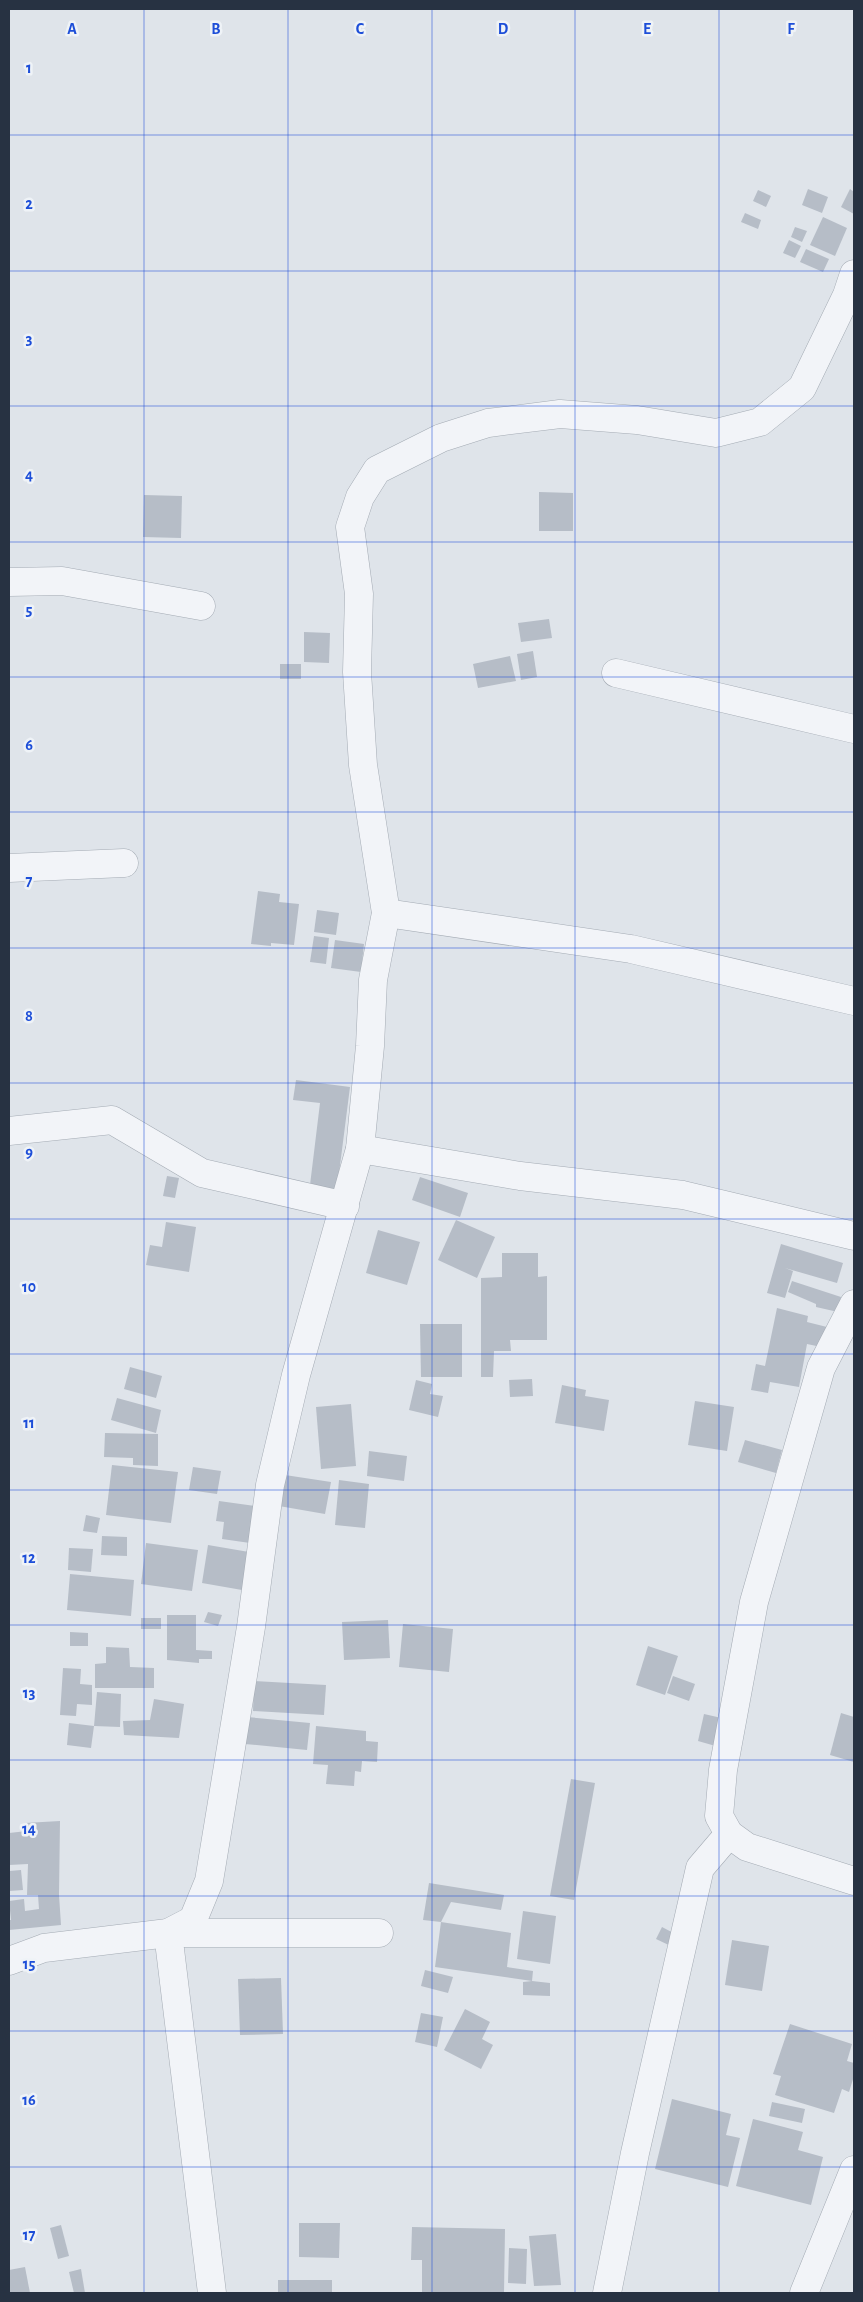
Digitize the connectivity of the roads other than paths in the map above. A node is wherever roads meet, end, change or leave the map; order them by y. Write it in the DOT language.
graph roads {
  1 [pos="854,274"];
  2 [pos="9,582"];
  3 [pos="201,606"];
  4 [pos="616,673"];
  5 [pos="854,728"];
  6 [pos="124,863"];
  7 [pos="9,868"];
  8 [pos="386,912"];
  9 [pos="854,1001"];
  10 [pos="9,1131"];
  11 [pos="360,1149"];
  12 [pos="345,1206"];
  13 [pos="854,1236"];
  14 [pos="854,1304"];
  15 [pos="729,1834"];
  16 [pos="854,1881"];
  17 [pos="379,1932"];
  18 [pos="168,1933"];
  19 [pos="9,1961"];
  20 [pos="854,2170"];
  21 [pos="212,2293"];
  22 [pos="607,2293"];
  23 [pos="804,2293"];
  1 -- 8 [label="street"];
  2 -- 3 [label="street"];
  4 -- 5 [label="street"];
  6 -- 7 [label="street"];
  8 -- 9 [label="street"];
  8 -- 11 [label="street"];
  10 -- 12 [label="street"];
  11 -- 12 [label="street"];
  11 -- 13 [label="street"];
  12 -- 18 [label="street"];
  14 -- 15 [label="street"];
  15 -- 16 [label="street"];
  15 -- 22 [label="street"];
  17 -- 18 [label="street"];
  18 -- 19 [label="street"];
  18 -- 21 [label="street"];
  20 -- 23 [label="street"];
}
